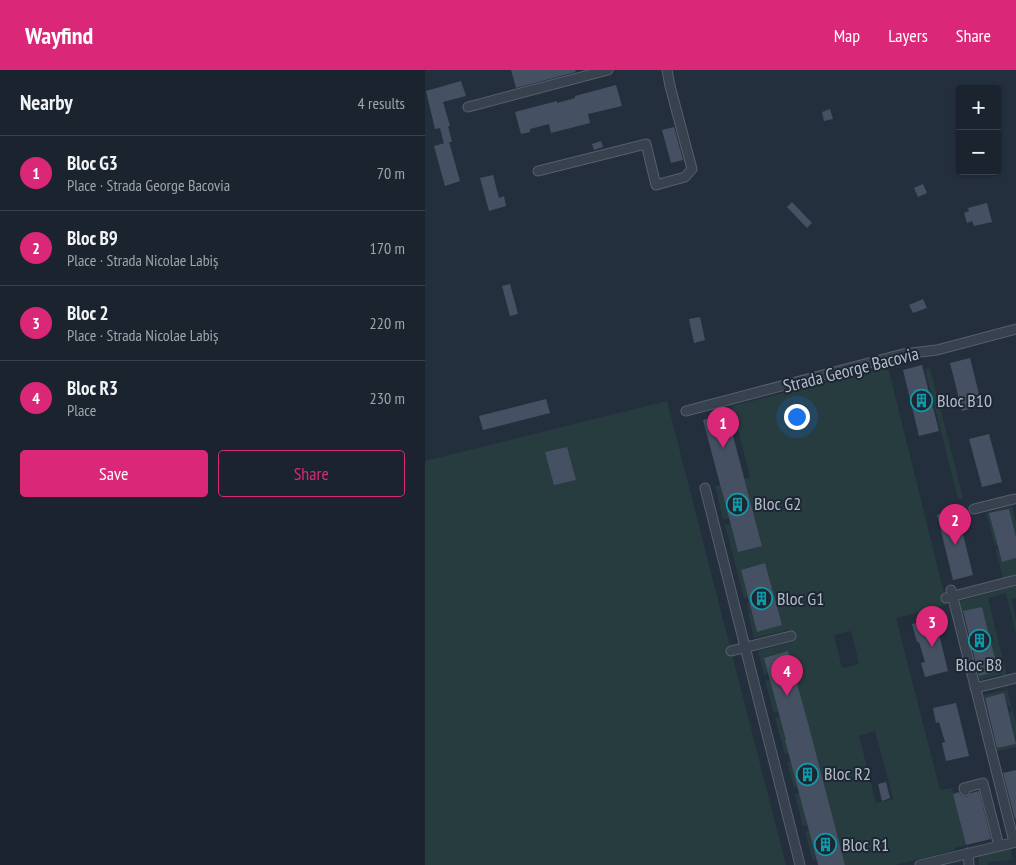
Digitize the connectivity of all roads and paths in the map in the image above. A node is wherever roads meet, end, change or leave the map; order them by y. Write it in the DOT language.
graph roads {
  1 [pos="608,70"];
  2 [pos="667,70"];
  3 [pos="468,107"];
  4 [pos="538,171"];
  5 [pos="1016,329"];
  6 [pos="685,411"];
  7 [pos="705,488"];
  8 [pos="1015,501"];
  9 [pos="974,509"];
  10 [pos="1016,580"];
  11 [pos="791,636"];
  12 [pos="745,647"];
  13 [pos="731,651"];
  14 [pos="1016,678"];
  15 [pos="975,688"];
  16 [pos="965,791"];
  17 [pos="1015,842"];
  18 [pos="999,846"];
  19 [pos="968,853"];
  20 [pos="801,865"];
  21 [pos="920,865"];
  22 [pos="969,865"];
  1 -- 3 [label="street"];
  2 -- 4 [label="street"];
  5 -- 6 [label="street, Strada George Bacovia"];
  7 -- 12 [label="street"];
  8 -- 9 [label="street"];
  10 -- 15 [label="street"];
  11 -- 12 [label="street"];
  12 -- 13 [label="street"];
  12 -- 20 [label="street"];
  14 -- 15 [label="street"];
  15 -- 17 [label="street"];
  16 -- 18 [label="street"];
  17 -- 18 [label="street"];
  18 -- 19 [label="street"];
  19 -- 21 [label="street"];
  19 -- 22 [label="street"];
}
